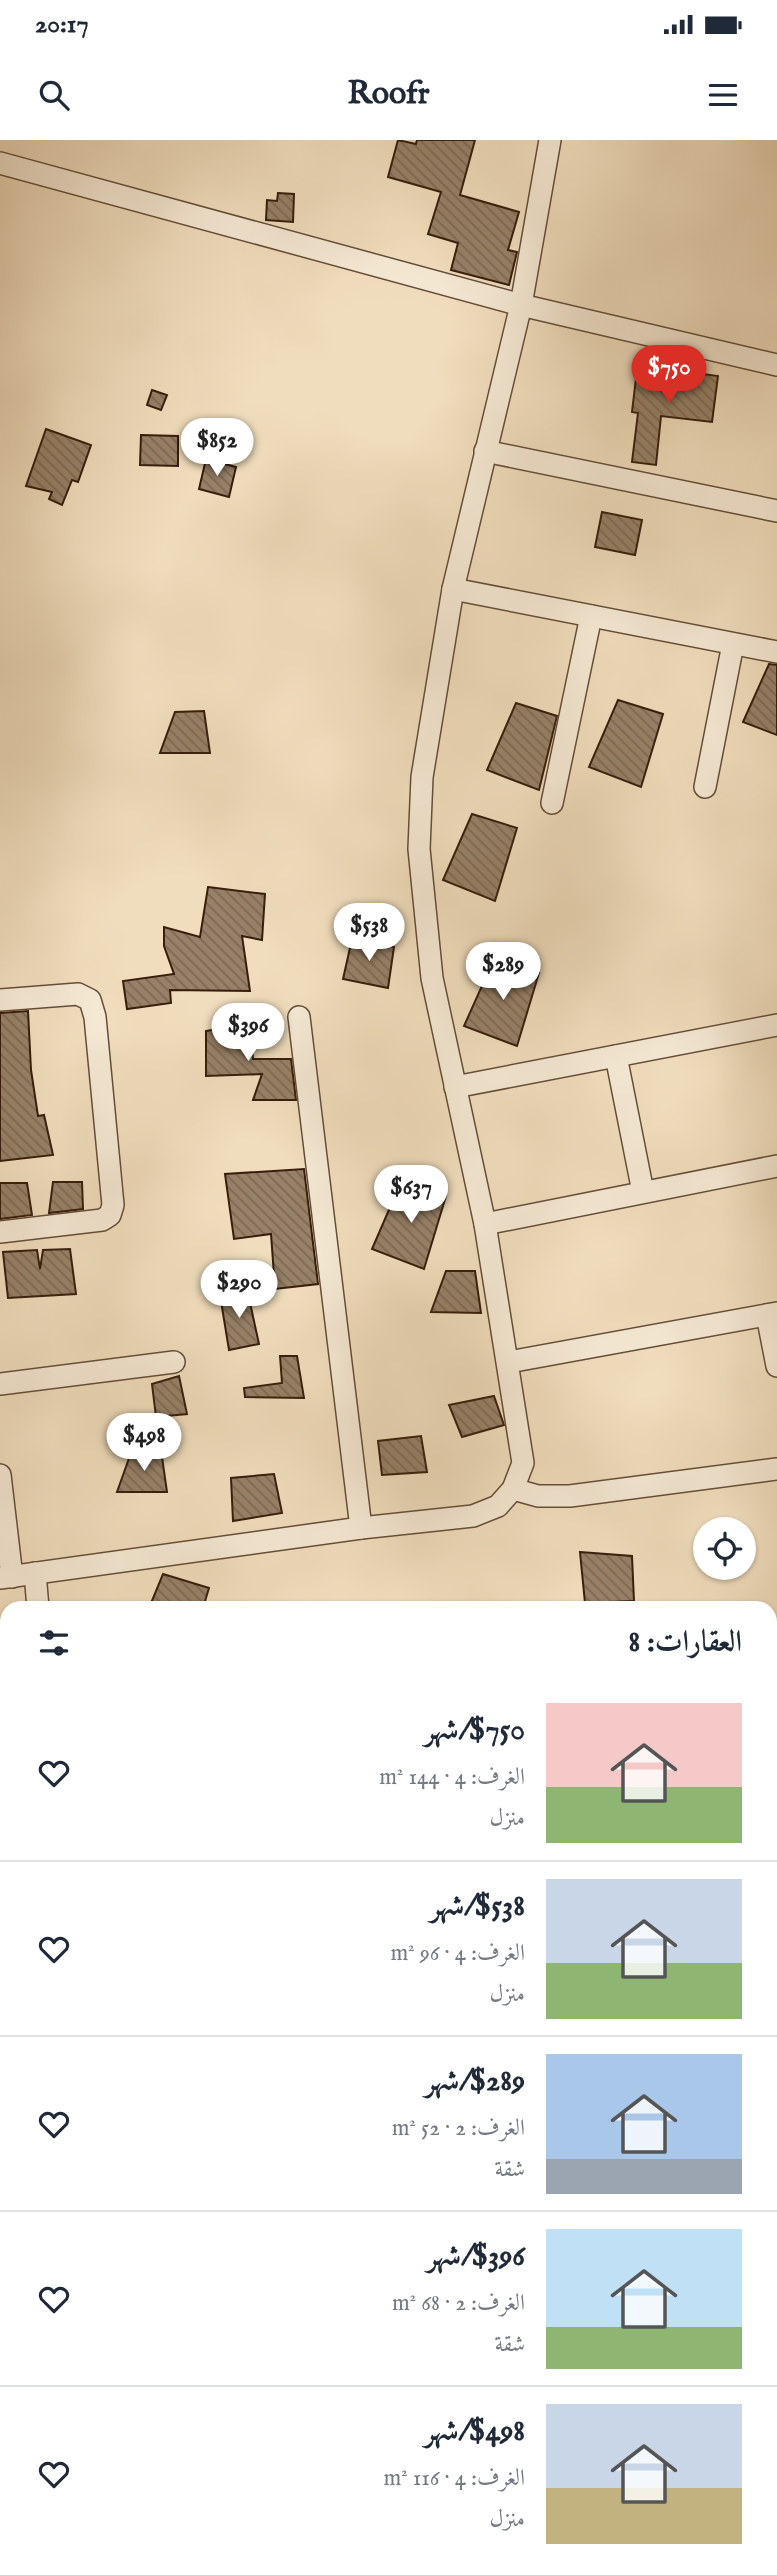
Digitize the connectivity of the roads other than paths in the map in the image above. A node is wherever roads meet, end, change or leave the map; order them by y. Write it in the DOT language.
graph roads {
  1 [pos="550,140"];
  2 [pos="0,163"];
  3 [pos="521,304"];
  4 [pos="777,365"];
  5 [pos="485,451"];
  6 [pos="777,511"];
  7 [pos="453,589"];
  8 [pos="591,616"];
  9 [pos="733,644"];
  10 [pos="777,652"];
  11 [pos="705,787"];
  12 [pos="552,803"];
  13 [pos="0,1000"];
  14 [pos="299,1017"];
  15 [pos="777,1025"];
  16 [pos="617,1056"];
  17 [pos="454,1087"];
  18 [pos="777,1166"];
  19 [pos="643,1192"];
  20 [pos="485,1224"];
  21 [pos="0,1231"];
  22 [pos="772,1314"];
  23 [pos="174,1362"];
  24 [pos="509,1362"];
  25 [pos="777,1366"];
  26 [pos="0,1384"];
  27 [pos="777,1469"];
  28 [pos="0,1475"];
  29 [pos="513,1489"];
  30 [pos="361,1528"];
  31 [pos="35,1573"];
  32 [pos="6,1578"];
  33 [pos="37,1601"];
  1 -- 3 [label="street"];
  2 -- 3 [label="street"];
  3 -- 4 [label="street"];
  3 -- 5 [label="street"];
  5 -- 6 [label="street"];
  5 -- 7 [label="street"];
  7 -- 8 [label="street"];
  7 -- 17 [label="street"];
  8 -- 9 [label="street"];
  8 -- 12 [label="street"];
  9 -- 10 [label="street"];
  9 -- 11 [label="street"];
  13 -- 21 [label="street"];
  14 -- 30 [label="street"];
  15 -- 16 [label="street"];
  16 -- 17 [label="street"];
  16 -- 19 [label="street"];
  17 -- 20 [label="street"];
  18 -- 19 [label="street"];
  19 -- 20 [label="street"];
  20 -- 24 [label="street"];
  22 -- 24 [label="street"];
  22 -- 25 [label="street"];
  23 -- 26 [label="street"];
  24 -- 29 [label="street"];
  27 -- 29 [label="street"];
  28 -- 32 [label="street"];
  29 -- 30 [label="street"];
  30 -- 31 [label="street"];
  31 -- 32 [label="street"];
  31 -- 33 [label="street"];
}
